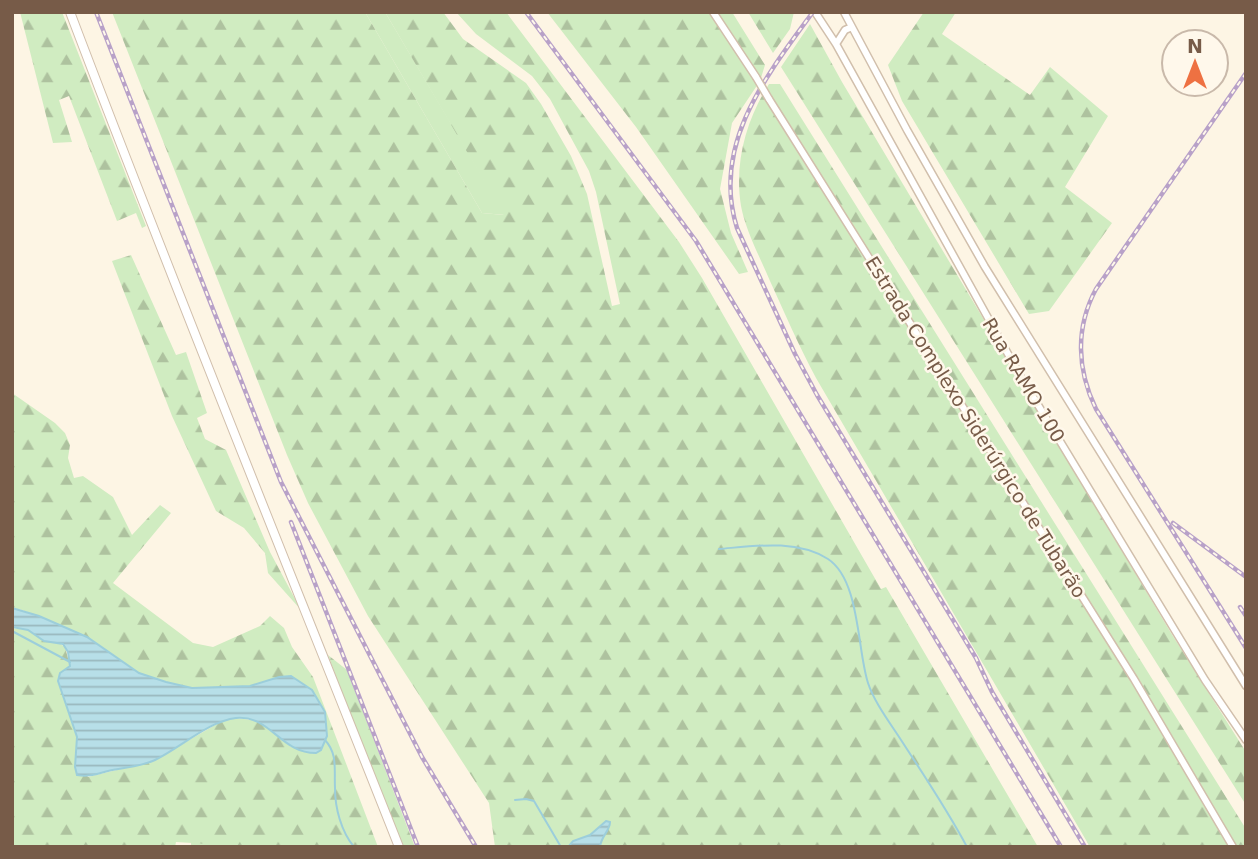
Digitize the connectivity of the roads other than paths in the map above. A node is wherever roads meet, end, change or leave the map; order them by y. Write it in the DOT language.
graph roads {
  1 [pos="70,12"];
  2 [pos="713,12"];
  3 [pos="815,12"];
  4 [pos="844,12"];
  5 [pos="852,27"];
  6 [pos="836,44"];
  7 [pos="1246,687"];
  8 [pos="1246,740"];
  9 [pos="399,847"];
  10 [pos="1233,847"];
  1 -- 9 [label="street"];
  2 -- 10 [label="street, Estrada Complexo Siderúrgico de Tubarão, bridge"];
  3 -- 6 [label="street, Rua RAMO 100"];
  4 -- 5 [label="street, Rua RAMO 100"];
  5 -- 6 [label="street"];
  5 -- 7 [label="street, Rua RAMO 100"];
  6 -- 8 [label="street, Rua RAMO 100"];
}
